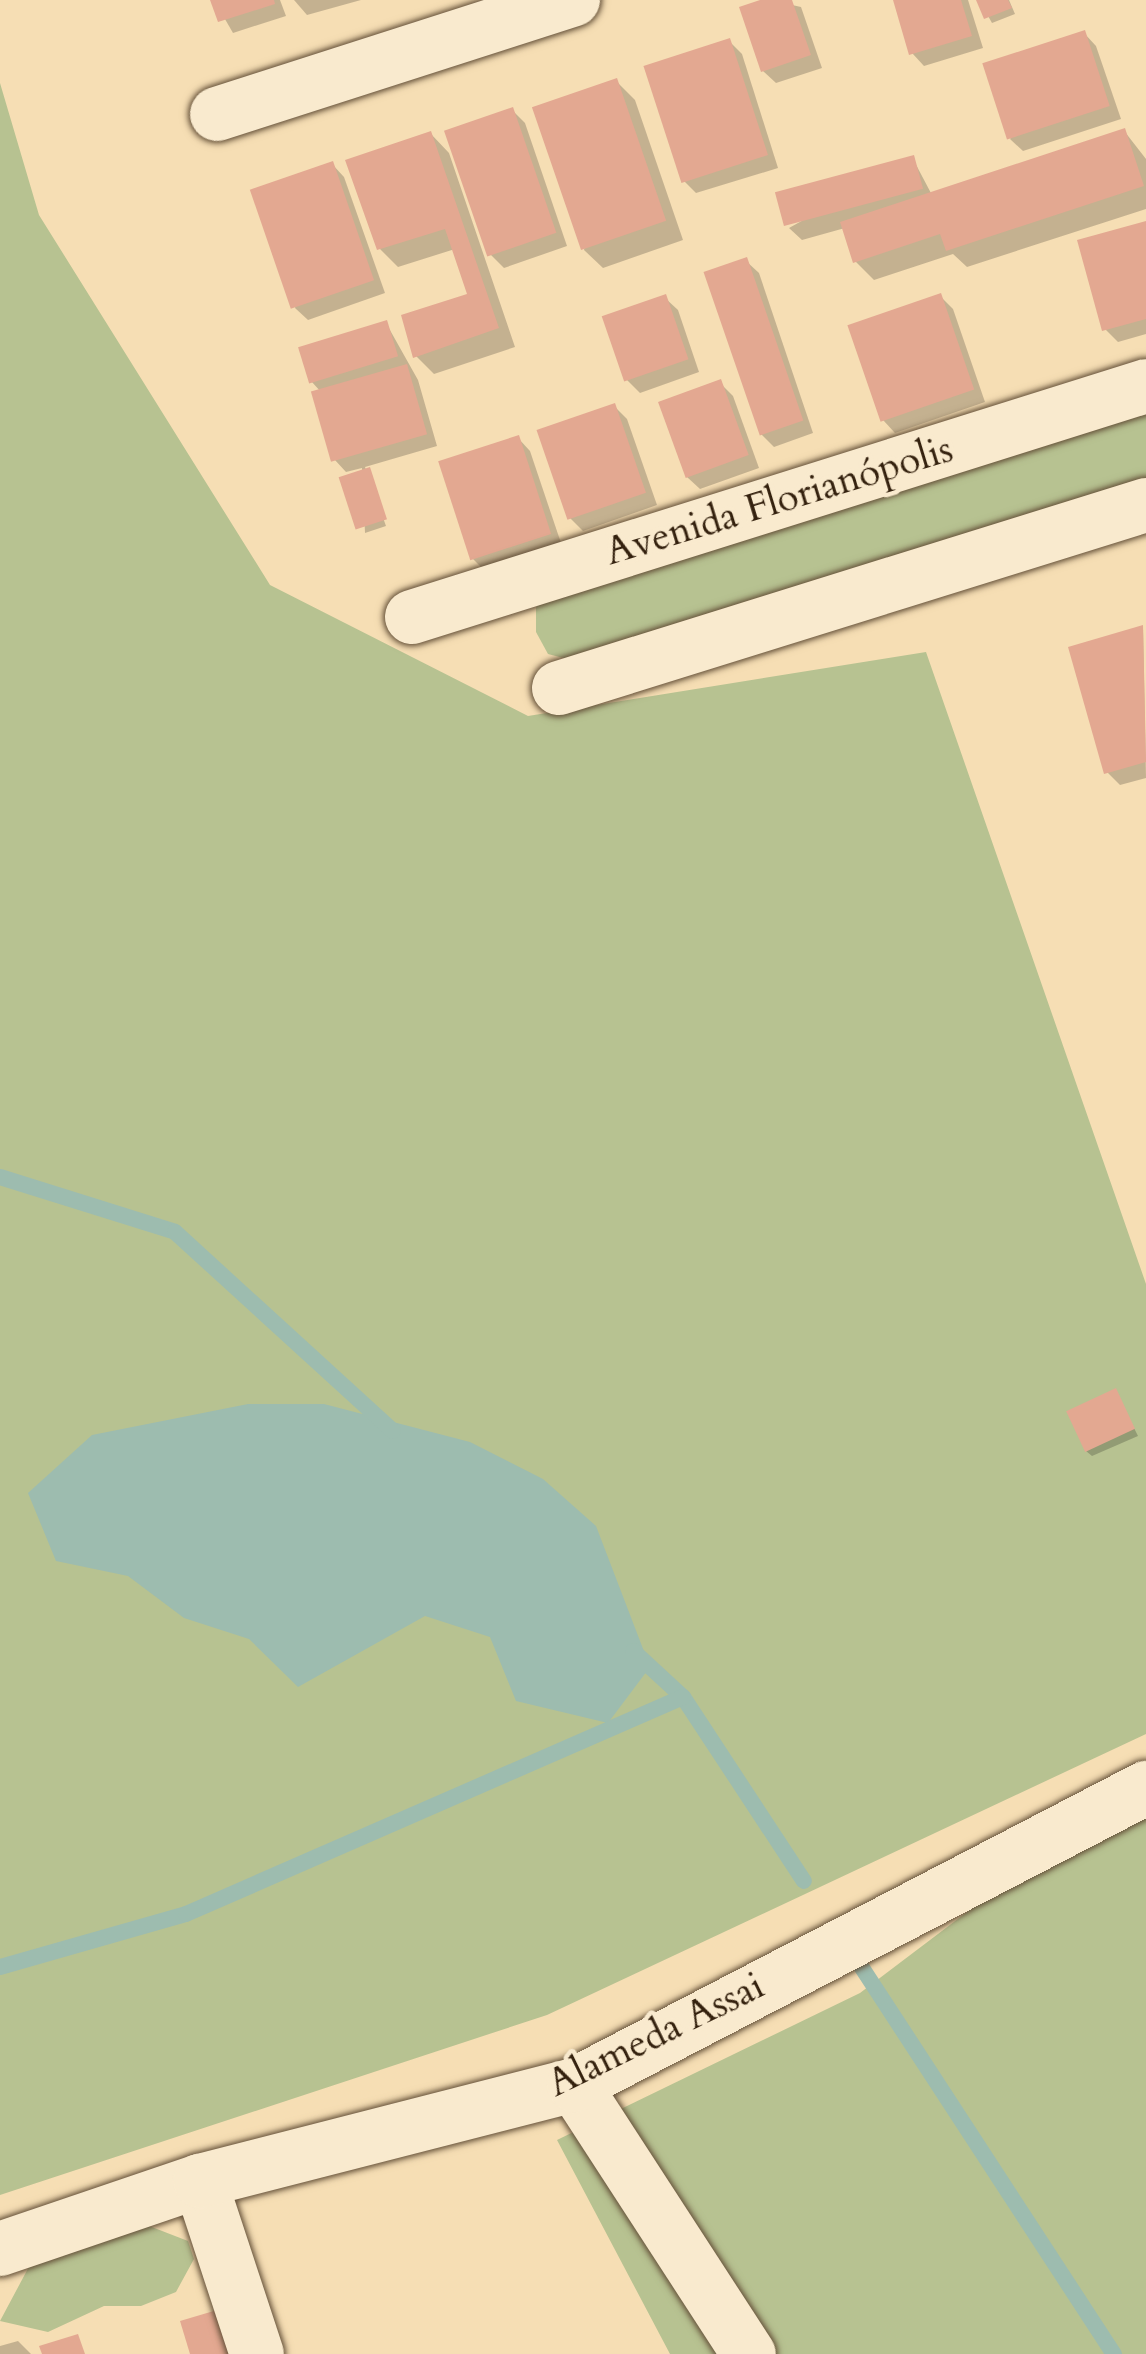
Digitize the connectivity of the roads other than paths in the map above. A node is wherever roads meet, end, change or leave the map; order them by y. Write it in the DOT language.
graph roads {
  1 [pos="574,0"];
  2 [pos="217,114"];
  3 [pos="1146,386"];
  4 [pos="1146,505"];
  5 [pos="412,617"];
  6 [pos="559,688"];
  7 [pos="1146,1788"];
  8 [pos="574,2085"];
  9 [pos="200,2181"];
  10 [pos="0,2249"];
  11 [pos="257,2354"];
  12 [pos="749,2354"];
  1 -- 2 [label="street"];
  3 -- 5 [label="street, Avenida Florianópolis"];
  4 -- 6 [label="street"];
  7 -- 8 [label="street, Alameda Assai"];
  8 -- 9 [label="street, Alameda Assai"];
  8 -- 12 [label="street"];
  9 -- 10 [label="street, Alameda Assai"];
  9 -- 11 [label="street"];
}
